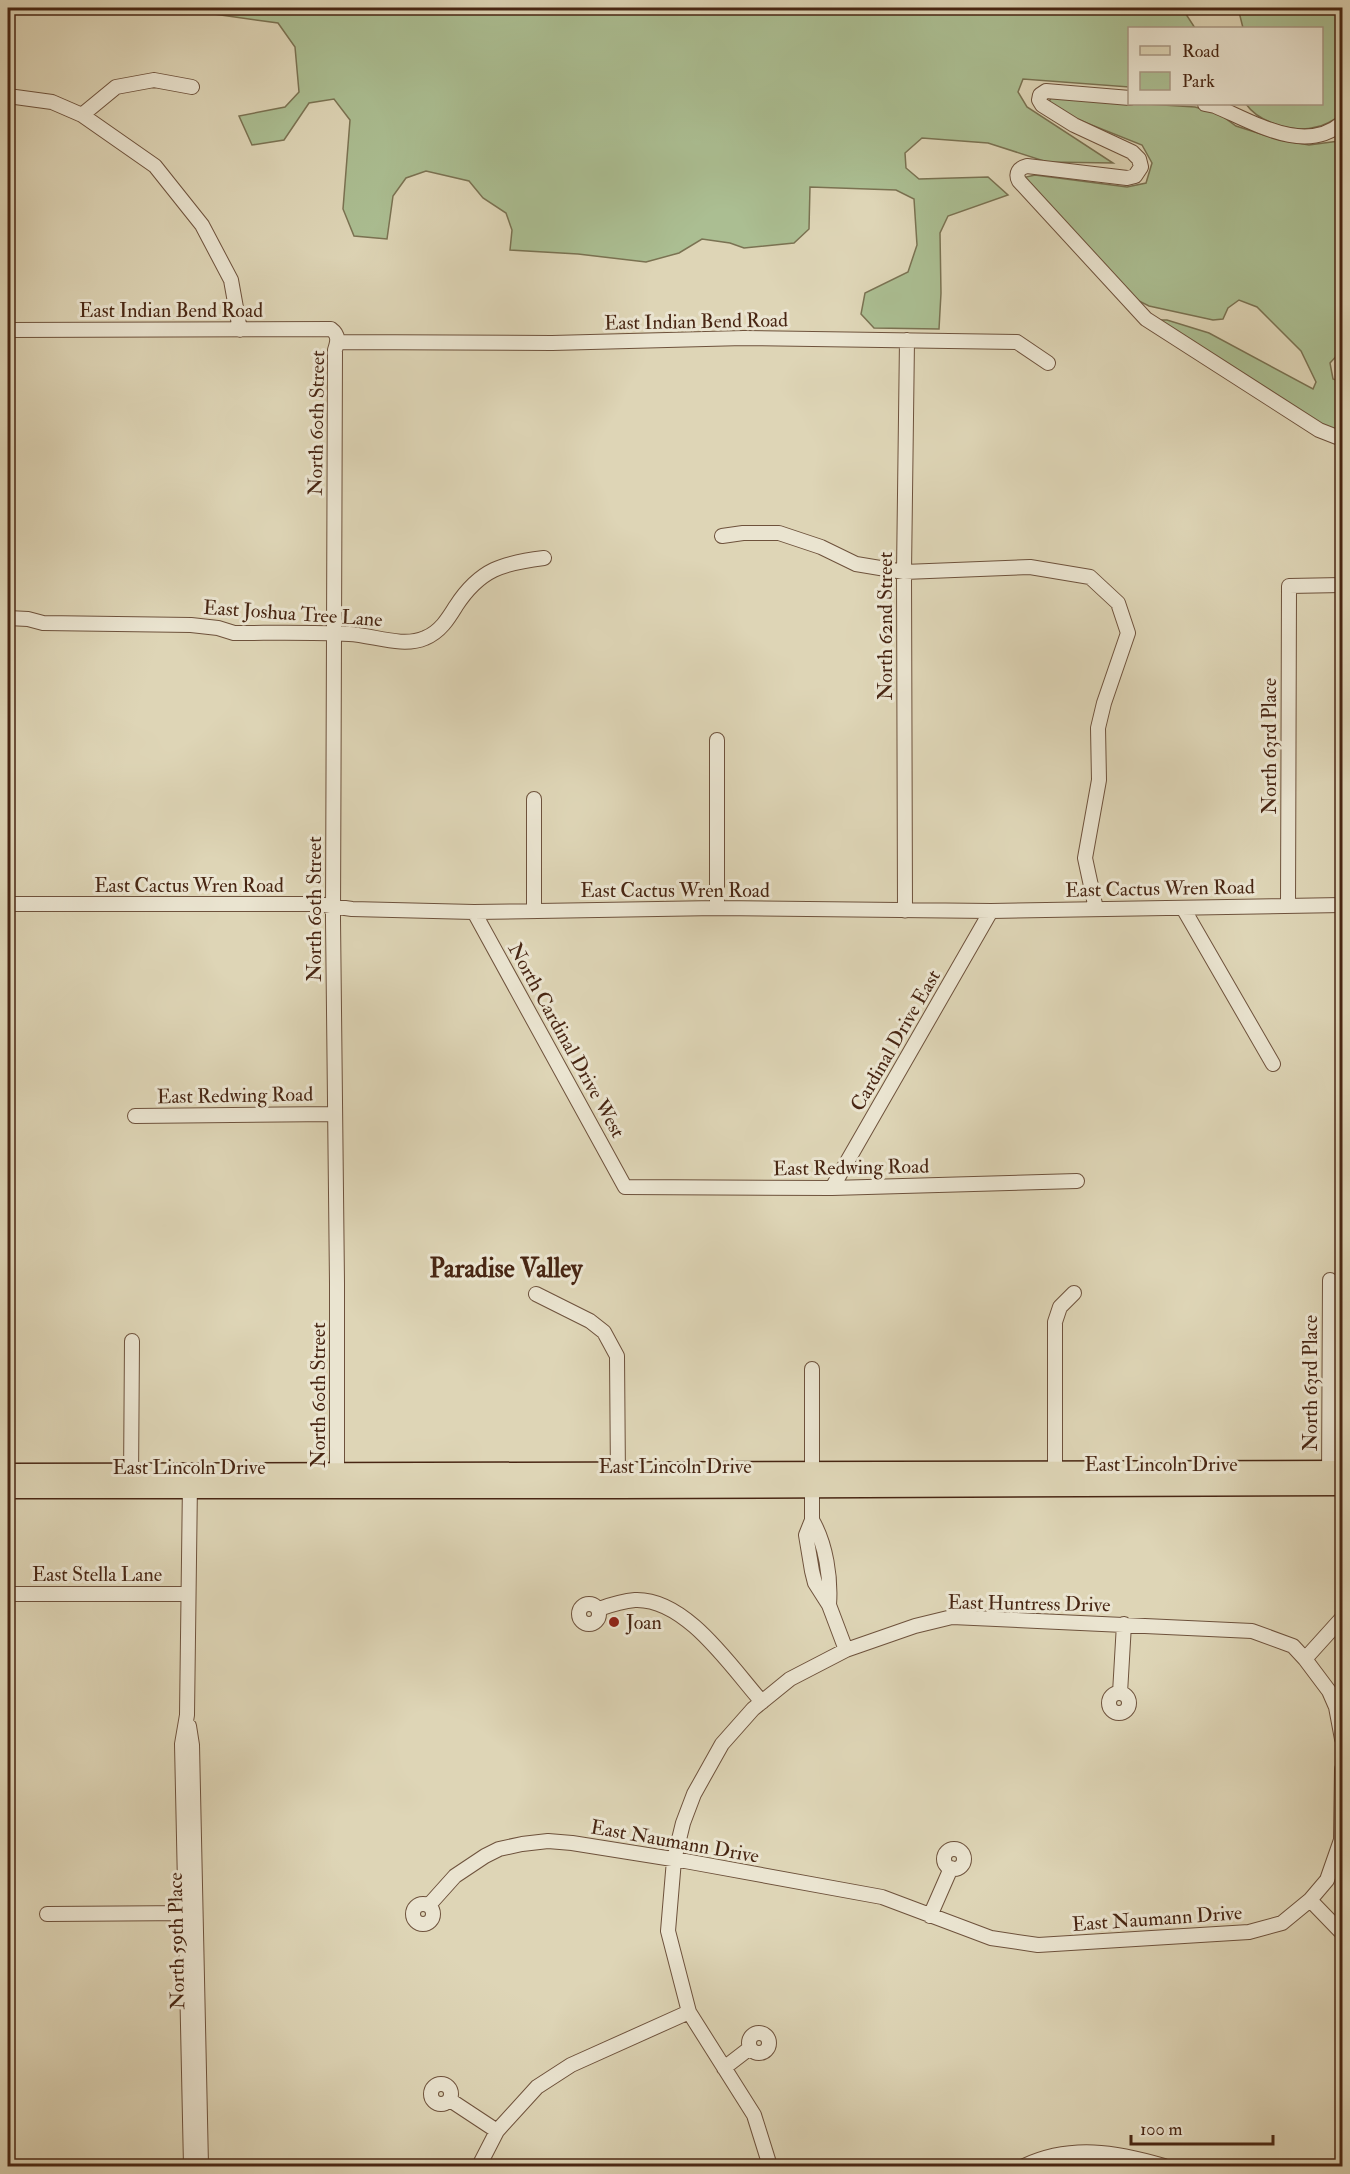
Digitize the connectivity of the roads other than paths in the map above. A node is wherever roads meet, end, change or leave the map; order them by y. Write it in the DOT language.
graph roads {
  1 [pos="192,87"];
  2 [pos="8,96"];
  3 [pos="1128,98"];
  4 [pos="1210,105"];
  5 [pos="82,115"];
  6 [pos="1342,123"];
  7 [pos="8,330"];
  8 [pos="240,330"];
  9 [pos="336,337"];
  10 [pos="907,340"];
  11 [pos="1048,363"];
  12 [pos="1342,439"];
  13 [pos="722,536"];
  14 [pos="544,558"];
  15 [pos="904,572"];
  16 [pos="1342,585"];
  17 [pos="8,618"];
  18 [pos="334,633"];
  19 [pos="717,740"];
  20 [pos="534,799"];
  21 [pos="8,904"];
  22 [pos="1342,905"];
  23 [pos="333,906"];
  24 [pos="1288,906"];
  25 [pos="717,908"];
  26 [pos="1183,908"];
  27 [pos="1095,909"];
  28 [pos="534,910"];
  29 [pos="905,911"];
  30 [pos="991,911"];
  31 [pos="474,912"];
  32 [pos="1273,1064"];
  33 [pos="334,1114"];
  34 [pos="135,1116"];
  35 [pos="1077,1181"];
  36 [pos="626,1187"];
  37 [pos="832,1188"];
  38 [pos="1330,1280"];
  39 [pos="1074,1293"];
  40 [pos="536,1294"];
  41 [pos="132,1341"];
  42 [pos="812,1369"];
  43 [pos="8,1473"];
  44 [pos="1336,1478"];
  45 [pos="811,1479"];
  46 [pos="1055,1479"];
  47 [pos="131,1481"];
  48 [pos="190,1481"];
  49 [pos="337,1481"];
  50 [pos="618,1481"];
  51 [pos="8,1489"];
  52 [pos="8,1594"];
  53 [pos="187,1594"];
  54 [pos="599,1609"];
  55 [pos="1342,1618"];
  56 [pos="1124,1624"];
  57 [pos="846,1650"];
  58 [pos="1305,1659"];
  59 [pos="1120,1693"];
  60 [pos="762,1702"];
  61 [pos="1342,1739"];
  62 [pos="1342,1769"];
  63 [pos="674,1860"];
  64 [pos="951,1868"];
  65 [pos="1310,1900"];
  66 [pos="429,1905"];
  67 [pos="190,1913"];
  68 [pos="46,1914"];
  69 [pos="930,1916"];
  70 [pos="1342,1933"];
  71 [pos="689,2012"];
  72 [pos="750,2048"];
  73 [pos="724,2068"];
  74 [pos="450,2100"];
  75 [pos="497,2130"];
  76 [pos="1080,2151"];
  77 [pos="191,2166"];
  78 [pos="201,2166"];
  79 [pos="479,2166"];
  80 [pos="770,2166"];
  81 [pos="1024,2166"];
  82 [pos="1080,2166"];
  83 [pos="1164,2166"];
  1 -- 5 [label="street"];
  2 -- 5 [label="street"];
  3 -- 12 [label="street"];
  4 -- 6 [label="street"];
  5 -- 8 [label="street"];
  7 -- 8 [label="street, East Indian Bend Road"];
  8 -- 9 [label="street, East Indian Bend Road"];
  9 -- 10 [label="street, East Indian Bend Road"];
  9 -- 18 [label="street, North 60th Street"];
  10 -- 11 [label="street, East Indian Bend Road"];
  10 -- 15 [label="street, North 62nd Street"];
  13 -- 15 [label="street"];
  14 -- 18 [label="street, East Joshua Tree Lane"];
  15 -- 27 [label="street"];
  15 -- 29 [label="street, North 62nd Street"];
  16 -- 24 [label="street, North 63rd Place"];
  17 -- 18 [label="street, East Joshua Tree Lane"];
  18 -- 23 [label="street, North 60th Street"];
  19 -- 25 [label="street"];
  20 -- 28 [label="street"];
  21 -- 23 [label="street, East Cactus Wren Road"];
  22 -- 24 [label="street, East Cactus Wren Road"];
  23 -- 31 [label="street, East Cactus Wren Road"];
  23 -- 33 [label="street, North 60th Street"];
  24 -- 26 [label="street, East Cactus Wren Road"];
  25 -- 28 [label="street, East Cactus Wren Road"];
  25 -- 29 [label="street, East Cactus Wren Road"];
  26 -- 27 [label="street, East Cactus Wren Road"];
  26 -- 32 [label="street"];
  27 -- 30 [label="street, East Cactus Wren Road"];
  28 -- 31 [label="street, East Cactus Wren Road"];
  29 -- 30 [label="street, East Cactus Wren Road"];
  30 -- 37 [label="street, Cardinal Drive East"];
  31 -- 36 [label="street, North Cardinal Drive West"];
  33 -- 34 [label="street, East Redwing Road"];
  33 -- 49 [label="street, North 60th Street"];
  35 -- 37 [label="street, East Redwing Road"];
  36 -- 37 [label="street, East Redwing Road"];
  38 -- 44 [label="street, North 63rd Place"];
  39 -- 46 [label="street"];
  40 -- 50 [label="street"];
  41 -- 47 [label="street"];
  42 -- 45 [label="street"];
  43 -- 47 [label="main road, East Lincoln Drive"];
  44 -- 46 [label="main road, East Lincoln Drive"];
  45 -- 46 [label="main road, East Lincoln Drive"];
  45 -- 50 [label="main road, East Lincoln Drive"];
  45 -- 57 [label="street"];
  47 -- 48 [label="main road, East Lincoln Drive"];
  47 -- 51 [label="main road, East Lincoln Drive"];
  48 -- 49 [label="main road, East Lincoln Drive"];
  48 -- 53 [label="street, North 59th Place"];
  49 -- 50 [label="main road, East Lincoln Drive"];
  52 -- 53 [label="street, East Stella Lane"];
  53 -- 67 [label="street, North 59th Place"];
  54 -- 60 [label="street"];
  55 -- 58 [label="street"];
  56 -- 57 [label="street, East Huntress Drive"];
  56 -- 58 [label="street, East Huntress Drive"];
  56 -- 59 [label="street, East Huntress Drive"];
  57 -- 60 [label="street, East Huntress Drive"];
  58 -- 61 [label="street, East Huntress Drive"];
  60 -- 63 [label="street, East Huntress Drive"];
  62 -- 65 [label="street"];
  63 -- 66 [label="street, East Naumann Drive"];
  63 -- 69 [label="street, East Naumann Drive"];
  63 -- 71 [label="street, East Huntress Drive"];
  64 -- 69 [label="street"];
  65 -- 69 [label="street, East Naumann Drive"];
  65 -- 70 [label="street"];
  67 -- 68 [label="street"];
  67 -- 77 [label="street, North 59th Place"];
  67 -- 78 [label="street, North 59th Place"];
  71 -- 73 [label="street, East Huntress Drive"];
  71 -- 75 [label="street"];
  72 -- 73 [label="street"];
  73 -- 80 [label="street, East Huntress Drive"];
  74 -- 75 [label="street"];
  75 -- 79 [label="street"];
  76 -- 81 [label="street"];
  76 -- 82 [label="street"];
  76 -- 83 [label="street"];
}
